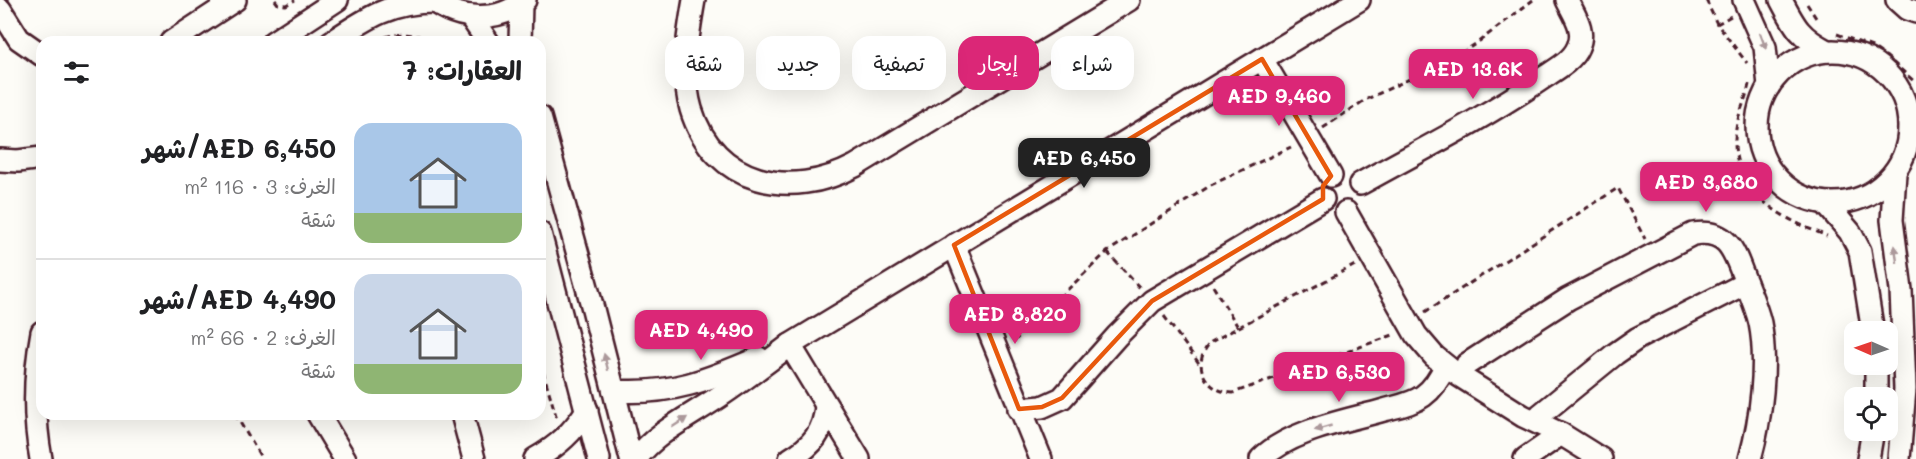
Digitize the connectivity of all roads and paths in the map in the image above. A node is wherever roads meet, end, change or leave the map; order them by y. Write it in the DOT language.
graph roads {
  1 [pos="235,0"];
  2 [pos="276,0"];
  3 [pos="295,0"];
  4 [pos="337,0"];
  5 [pos="694,0"];
  6 [pos="1130,0"];
  7 [pos="1359,0"];
  8 [pos="1533,0"];
  9 [pos="1567,0"];
  10 [pos="1706,0"];
  11 [pos="1781,0"];
  12 [pos="1804,0"];
  13 [pos="1897,0"];
  14 [pos="434,1"];
  15 [pos="523,2"];
  16 [pos="1746,4"];
  17 [pos="0,9"];
  18 [pos="1916,12"];
  19 [pos="470,16"];
  20 [pos="1820,23"];
  21 [pos="1717,24"];
  22 [pos="180,36"];
  23 [pos="282,36"];
  24 [pos="341,36"];
  25 [pos="385,36"];
  26 [pos="419,36"];
  27 [pos="484,36"];
  28 [pos="520,36"];
  29 [pos="1831,42"];
  30 [pos="36,51"];
  31 [pos="1262,59"];
  32 [pos="1748,72"];
  33 [pos="1759,83"];
  34 [pos="1916,83"];
  35 [pos="1308,137"];
  36 [pos="546,139"];
  37 [pos="36,158"];
  38 [pos="0,160"];
  39 [pos="1895,173"];
  40 [pos="1330,176"];
  41 [pos="1360,184"];
  42 [pos="1323,199"];
  43 [pos="1825,203"];
  44 [pos="1352,208"];
  45 [pos="1827,236"];
  46 [pos="954,245"];
  47 [pos="1653,254"];
  48 [pos="546,256"];
  49 [pos="1371,256"];
  50 [pos="1204,271"];
  51 [pos="1746,283"];
  52 [pos="1416,321"];
  53 [pos="1871,321"];
  54 [pos="1239,327"];
  55 [pos="790,345"];
  56 [pos="998,356"];
  57 [pos="1467,364"];
  58 [pos="1445,366"];
  59 [pos="36,368"];
  60 [pos="546,381"];
  61 [pos="614,391"];
  62 [pos="826,406"];
  63 [pos="1019,409"];
  64 [pos="587,410"];
  65 [pos="1540,415"];
  66 [pos="239,420"];
  67 [pos="322,420"];
  68 [pos="464,420"];
  69 [pos="1561,434"];
  70 [pos="561,443"];
  71 [pos="474,457"];
  72 [pos="41,459"];
  73 [pos="262,459"];
  74 [pos="345,459"];
  75 [pos="535,459"];
  76 [pos="599,459"];
  77 [pos="631,459"];
  78 [pos="636,459"];
  79 [pos="790,459"];
  80 [pos="859,459"];
  81 [pos="1041,459"];
  82 [pos="1261,459"];
  83 [pos="1525,459"];
  84 [pos="1601,459"];
  85 [pos="1750,459"];
  86 [pos="1899,459"];
  1 -- 22 [label="street"];
  2 -- 3 [label="path"];
  4 -- 23 [label="street"];
  5 -- 6 [label="street"];
  7 -- 31 [label="street"];
  8 -- 35 [label="path"];
  9 -- 41 [label="street"];
  10 -- 21 [label="path"];
  11 -- 29 [label="street"];
  12 -- 20 [label="path"];
  13 -- 18 [label="street"];
  14 -- 19 [label="street"];
  14 -- 24 [label="street"];
  15 -- 19 [label="street"];
  15 -- 28 [label="street"];
  16 -- 21 [label="path"];
  16 -- 33 [label="street, one-way"];
  17 -- 30 [label="street"];
  19 -- 27 [label="street"];
  21 -- 32 [label="path"];
  25 -- 26 [label="path"];
  29 -- 33 [label="street"];
  29 -- 34 [label="path"];
  29 -- 39 [label="street"];
  31 -- 35 [label="street"];
  31 -- 46 [label="street"];
  33 -- 43 [label="street"];
  33 -- 45 [label="path"];
  35 -- 40 [label="street"];
  35 -- 56 [label="path"];
  61 -- 36 [label="street, one-way"];
  37 -- 38 [label="street"];
  39 -- 43 [label="street"];
  86 -- 39 [label="street, one-way"];
  40 -- 41 [label="street"];
  40 -- 42 [label="street"];
  41 -- 44 [label="street"];
  42 -- 44 [label="street"];
  42 -- 50 [label="street"];
  43 -- 53 [label="street"];
  44 -- 49 [label="street"];
  44 -- 52 [label="street"];
  46 -- 55 [label="street"];
  46 -- 56 [label="street"];
  47 -- 51 [label="street"];
  47 -- 52 [label="path"];
  47 -- 57 [label="street"];
  48 -- 64 [label="street"];
  49 -- 52 [label="street"];
  49 -- 54 [label="path"];
  50 -- 54 [label="path"];
  50 -- 63 [label="street"];
  51 -- 65 [label="street"];
  51 -- 85 [label="street"];
  52 -- 54 [label="path"];
  52 -- 57 [label="street"];
  52 -- 58 [label="street"];
  55 -- 61 [label="street"];
  55 -- 62 [label="street"];
  78 -- 55 [label="street, one-way"];
  56 -- 63 [label="street"];
  57 -- 65 [label="street"];
  58 -- 69 [label="street"];
  58 -- 82 [label="street, one-way"];
  59 -- 72 [label="street"];
  60 -- 70 [label="path"];
  61 -- 77 [label="street"];
  62 -- 79 [label="street"];
  62 -- 80 [label="street"];
  63 -- 81 [label="street"];
  64 -- 70 [label="street"];
  64 -- 76 [label="street"];
  65 -- 69 [label="street"];
  66 -- 73 [label="path"];
  67 -- 74 [label="street"];
  68 -- 71 [label="street"];
  69 -- 83 [label="street"];
  69 -- 84 [label="street"];
  70 -- 75 [label="street"];
}
